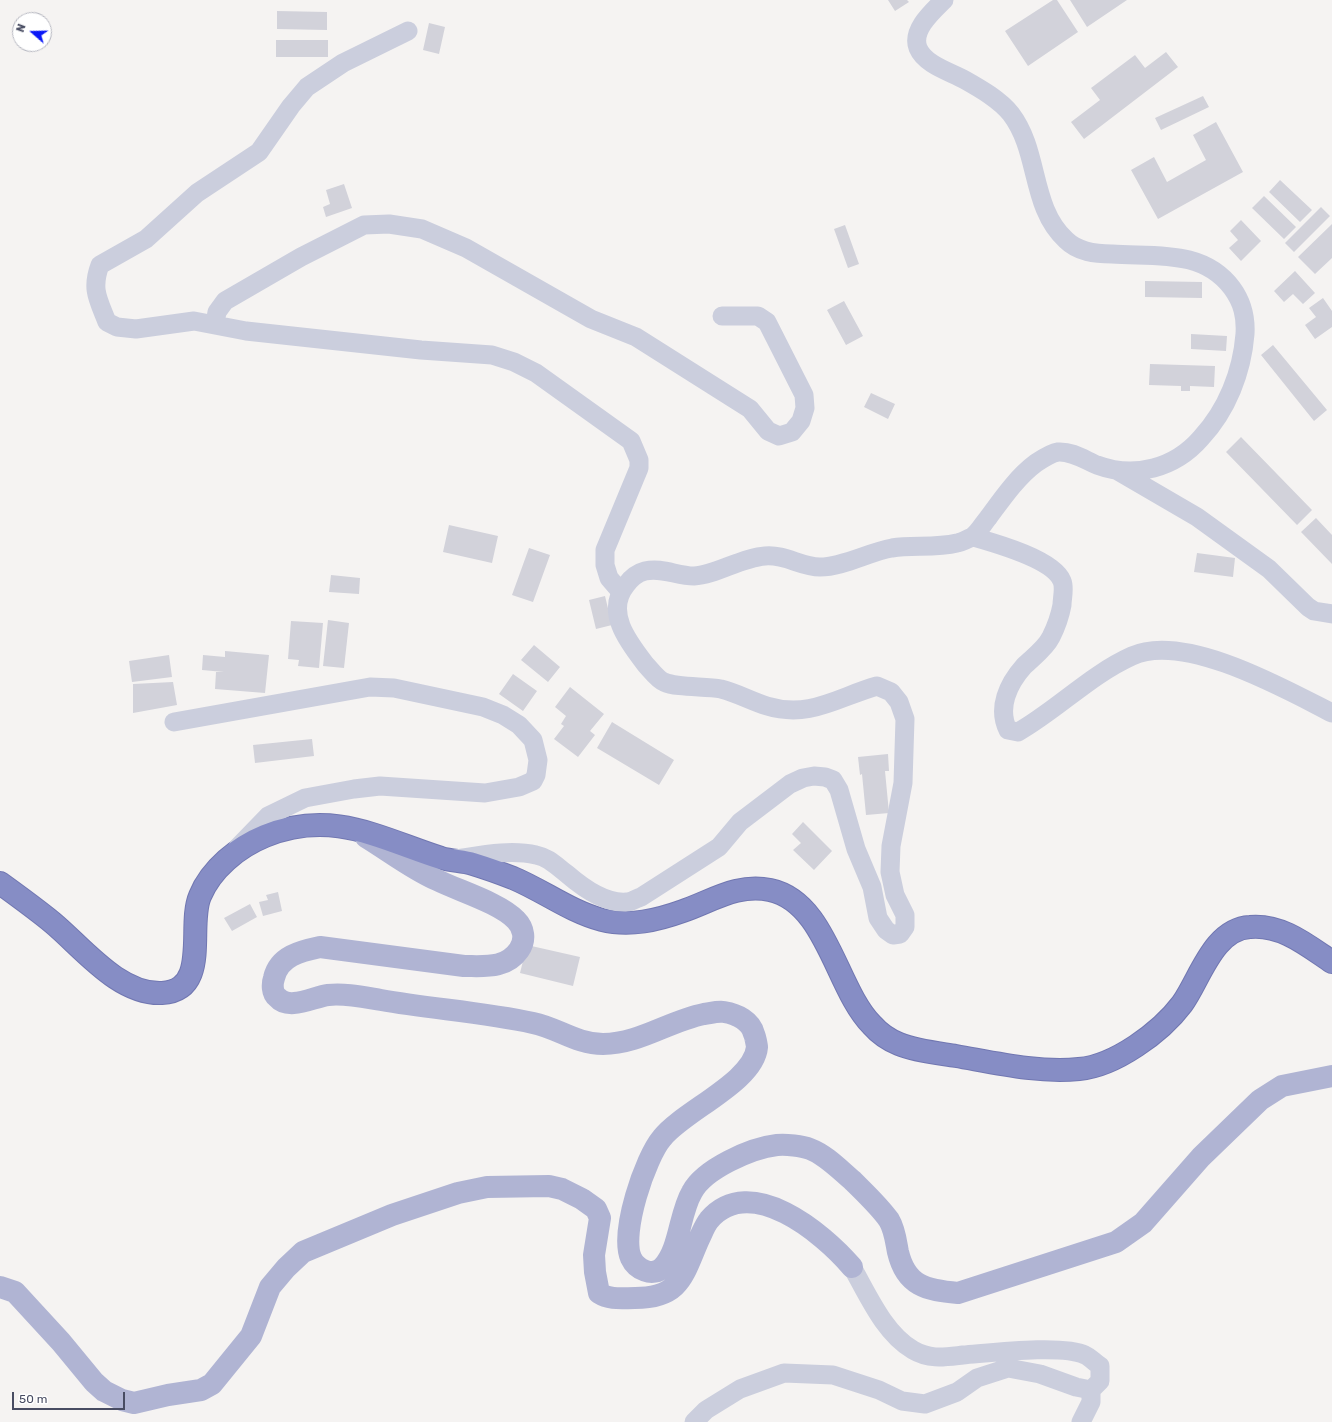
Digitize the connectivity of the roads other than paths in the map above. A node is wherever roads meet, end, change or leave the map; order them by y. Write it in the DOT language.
graph roads {
  1 [pos="944,0"];
  2 [pos="408,31"];
  3 [pos="722,316"];
  4 [pos="215,324"];
  5 [pos="1118,471"];
  6 [pos="973,537"];
  7 [pos="621,592"];
  8 [pos="1332,614"];
  9 [pos="1332,713"];
  10 [pos="174,722"];
  11 [pos="350,827"];
  12 [pos="230,858"];
  13 [pos="447,860"];
  14 [pos="0,883"];
  15 [pos="1332,962"];
  16 [pos="1332,1076"];
  17 [pos="852,1267"];
  18 [pos="0,1287"];
  19 [pos="1091,1390"];
  20 [pos="694,1422"];
  21 [pos="1081,1422"];
  1 -- 5 [label="street"];
  2 -- 4 [label="street"];
  3 -- 4 [label="street"];
  4 -- 7 [label="street"];
  5 -- 6 [label="street"];
  5 -- 8 [label="street"];
  6 -- 7 [label="street"];
  6 -- 9 [label="street"];
  7 -- 13 [label="street"];
  10 -- 12 [label="street"];
  11 -- 12 [label="highway"];
  11 -- 13 [label="highway"];
  11 -- 16 [label="main road"];
  12 -- 14 [label="highway"];
  13 -- 15 [label="highway"];
  17 -- 18 [label="main road"];
  17 -- 19 [label="street"];
  19 -- 20 [label="street"];
  19 -- 21 [label="street"];
}
